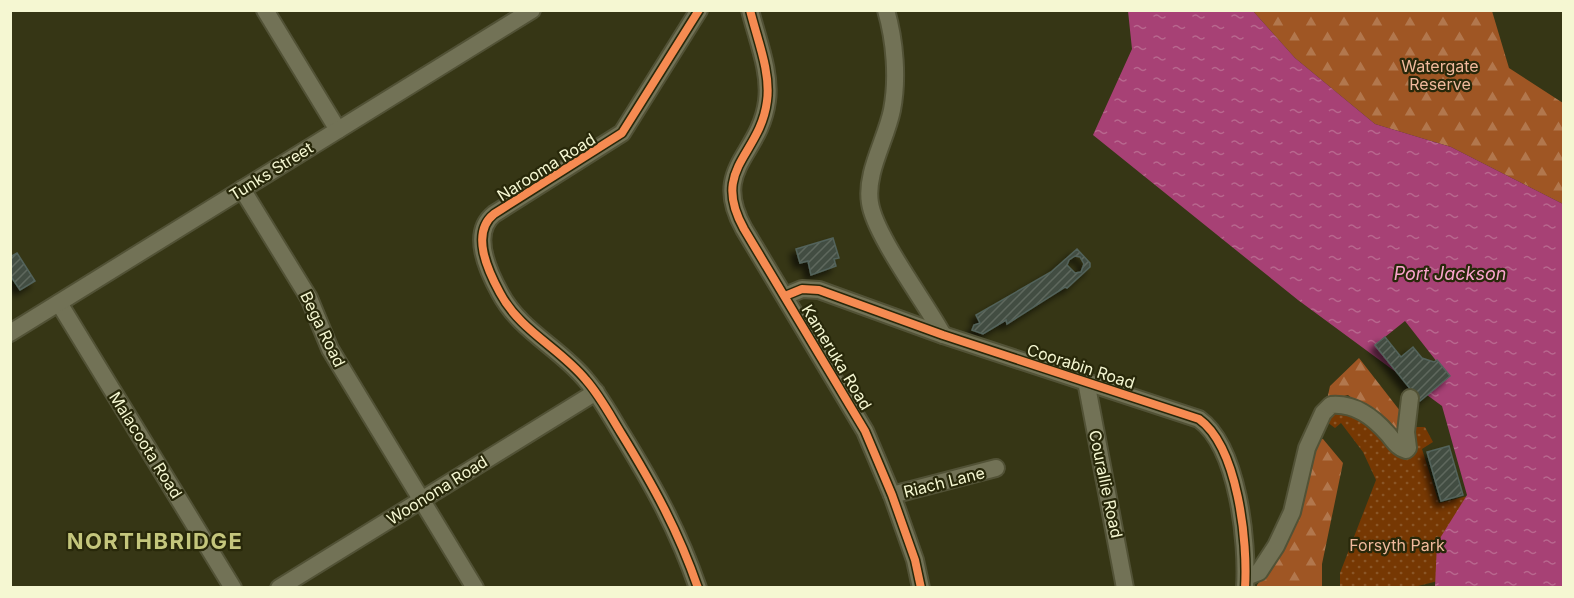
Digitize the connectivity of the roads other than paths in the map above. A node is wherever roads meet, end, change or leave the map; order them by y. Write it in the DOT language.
graph roads {
  1 [pos="265,10"];
  2 [pos="532,10"];
  3 [pos="699,10"];
  4 [pos="750,10"];
  5 [pos="886,10"];
  6 [pos="338,130"];
  7 [pos="242,189"];
  8 [pos="785,296"];
  9 [pos="59,303"];
  10 [pos="10,333"];
  11 [pos="944,335"];
  12 [pos="1086,381"];
  13 [pos="596,392"];
  14 [pos="1410,398"];
  15 [pos="996,468"];
  16 [pos="892,495"];
  17 [pos="422,499"];
  18 [pos="1245,582"];
  19 [pos="233,588"];
  20 [pos="279,588"];
  21 [pos="475,588"];
  22 [pos="698,588"];
  23 [pos="921,588"];
  24 [pos="1125,588"];
  1 -- 6 [label="street"];
  2 -- 6 [label="street, Tunks Street"];
  3 -- 13 [label="street, Narooma Road"];
  4 -- 8 [label="street, Kameruka Road"];
  5 -- 11 [label="street"];
  6 -- 7 [label="street, Tunks Street"];
  7 -- 9 [label="street, Tunks Street"];
  7 -- 17 [label="street, Bega Road"];
  8 -- 11 [label="street, Coorabin Road"];
  8 -- 16 [label="street, Kameruka Road"];
  9 -- 10 [label="street, Tunks Street"];
  9 -- 19 [label="street, Malacoota Road"];
  11 -- 12 [label="street, Coorabin Road"];
  12 -- 18 [label="street, Coorabin Road"];
  12 -- 24 [label="street, Courallie Road"];
  13 -- 17 [label="street, Woonona Road"];
  13 -- 22 [label="street, Narooma Road"];
  14 -- 18 [label="street"];
  15 -- 16 [label="street, Riach Lane"];
  16 -- 23 [label="street, Kameruka Road"];
  17 -- 20 [label="street, Woonona Road"];
  17 -- 21 [label="street, Bega Road"];
}
